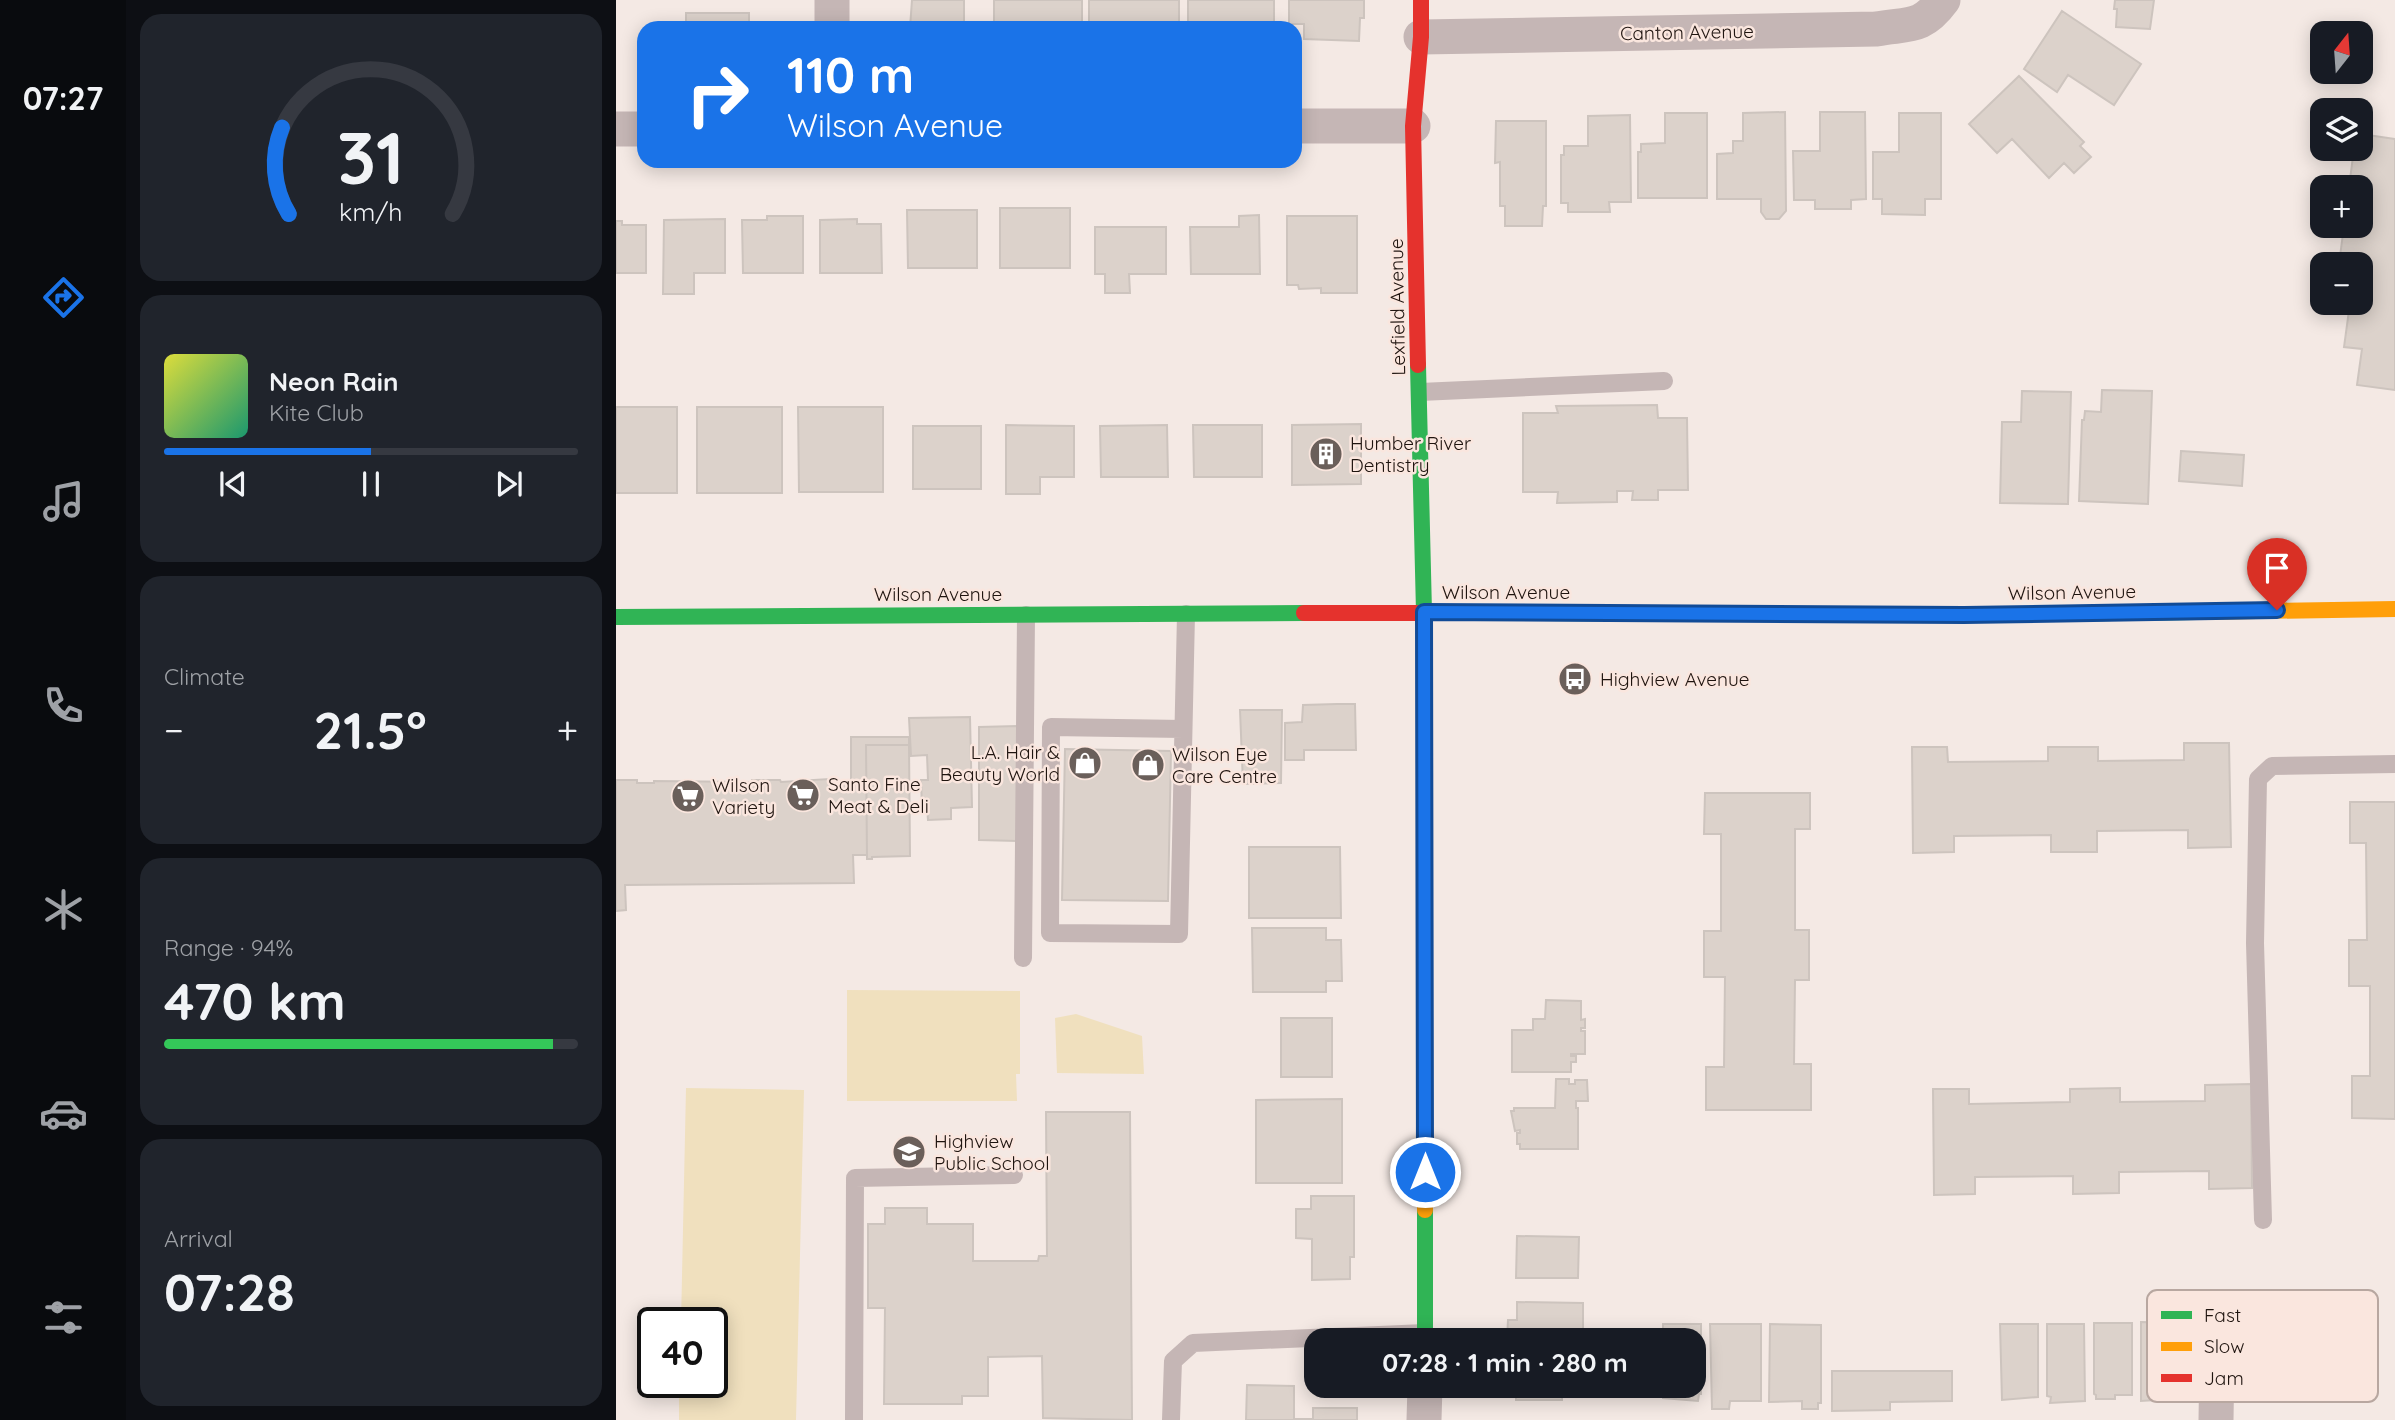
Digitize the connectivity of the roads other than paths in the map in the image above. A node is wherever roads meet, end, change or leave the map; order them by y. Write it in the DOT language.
graph roads {
  1 [pos="832,0"];
  2 [pos="1421,0"];
  3 [pos="1943,0"];
  4 [pos="832,21"];
  5 [pos="1421,37"];
  6 [pos="1302,126"];
  7 [pos="1413,126"];
  8 [pos="616,129"];
  9 [pos="637,129"];
  10 [pos="1664,381"];
  11 [pos="1420,392"];
  12 [pos="2395,609"];
  13 [pos="1424,612"];
  14 [pos="1186,614"];
  15 [pos="1026,615"];
  16 [pos="616,617"];
  17 [pos="1183,729"];
  18 [pos="2395,764"];
  19 [pos="1023,957"];
  20 [pos="1014,1175"];
  21 [pos="2263,1220"];
  22 [pos="1425,1328"];
  23 [pos="1304,1340"];
  24 [pos="1425,1398"];
  25 [pos="2216,1402"];
  26 [pos="855,1420"];
  27 [pos="1171,1420"];
  28 [pos="1424,1420"];
  29 [pos="2216,1420"];
  1 -- 4 [label="street"];
  2 -- 5 [label="main road, Lexfield Avenue"];
  3 -- 5 [label="street, Canton Avenue"];
  5 -- 7 [label="main road, Lexfield Avenue"];
  6 -- 7 [label="street"];
  7 -- 11 [label="main road, Lexfield Avenue"];
  8 -- 9 [label="street"];
  10 -- 11 [label="lane"];
  11 -- 13 [label="main road, Lexfield Avenue"];
  12 -- 13 [label="main road, Wilson Avenue"];
  13 -- 14 [label="main road, Wilson Avenue"];
  13 -- 22 [label="main road"];
  14 -- 15 [label="main road, Wilson Avenue"];
  14 -- 17 [label="lane"];
  15 -- 16 [label="main road, Wilson Avenue"];
  15 -- 19 [label="lane"];
  17 -- 17 [label="lane"];
  18 -- 21 [label="lane"];
  20 -- 26 [label="lane"];
  23 -- 27 [label="lane"];
  24 -- 28 [label="street"];
  25 -- 29 [label="street"];
}
